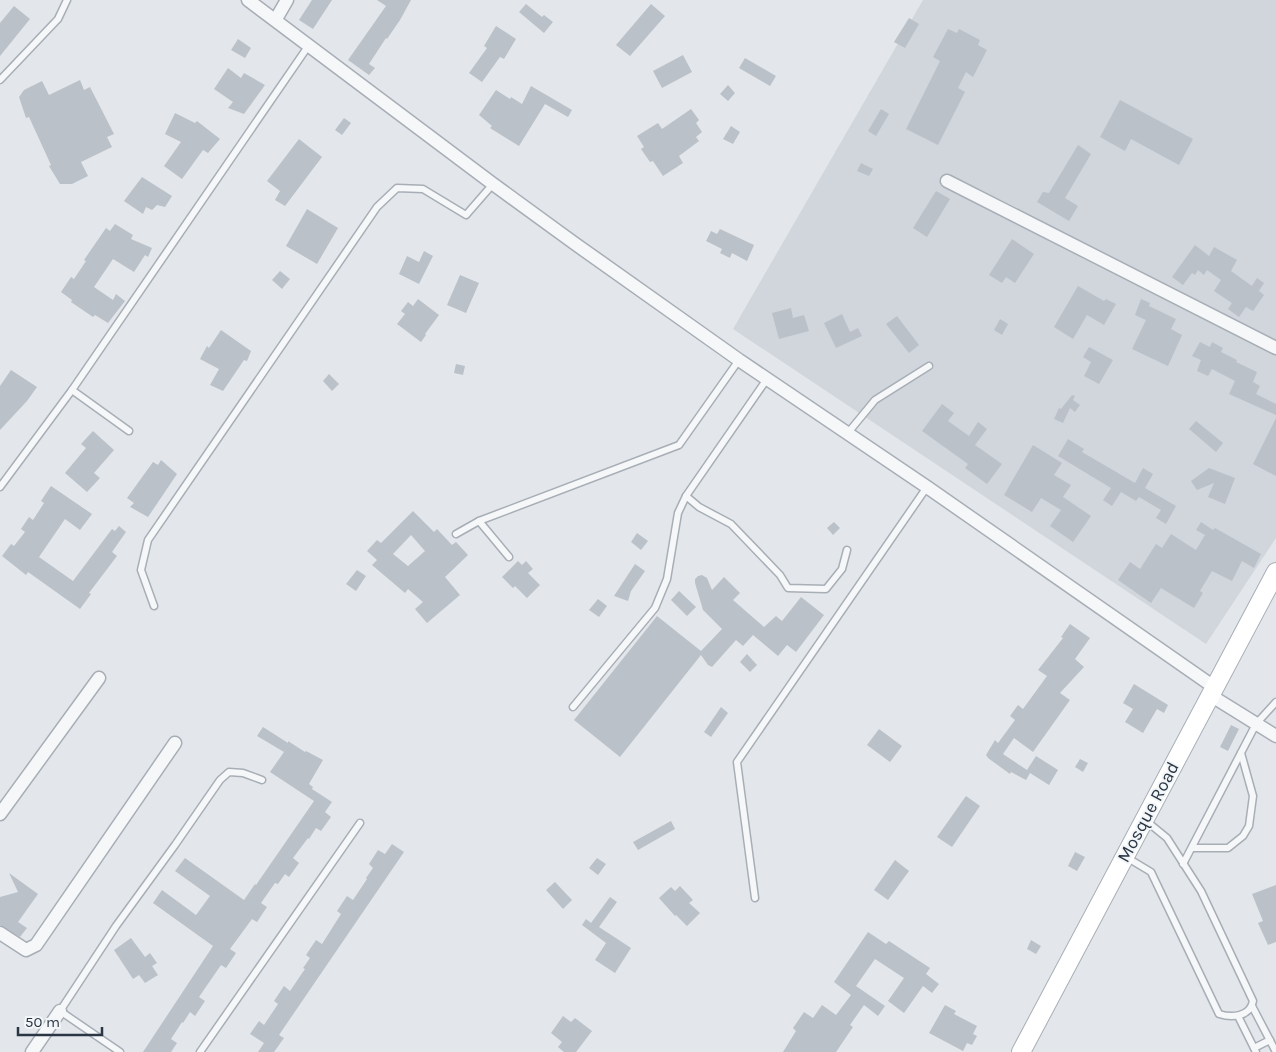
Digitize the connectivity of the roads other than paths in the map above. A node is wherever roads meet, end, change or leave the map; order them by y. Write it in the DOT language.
graph roads {
  1 [pos="67,0"];
  2 [pos="248,0"];
  3 [pos="287,0"];
  4 [pos="276,19"];
  5 [pos="309,45"];
  6 [pos="0,80"];
  7 [pos="946,181"];
  8 [pos="493,184"];
  9 [pos="1276,348"];
  10 [pos="739,360"];
  11 [pos="929,366"];
  12 [pos="767,379"];
  13 [pos="72,390"];
  14 [pos="129,431"];
  15 [pos="846,434"];
  16 [pos="927,486"];
  17 [pos="0,487"];
  18 [pos="686,496"];
  19 [pos="479,520"];
  20 [pos="456,534"];
  21 [pos="847,550"];
  22 [pos="508,557"];
  23 [pos="1276,572"];
  24 [pos="154,606"];
  25 [pos="99,678"];
  26 [pos="1212,691"];
  27 [pos="1276,702"];
  28 [pos="573,707"];
  29 [pos="1256,724"];
  30 [pos="1276,736"];
  31 [pos="175,743"];
  32 [pos="1241,753"];
  33 [pos="262,780"];
  34 [pos="0,814"];
  35 [pos="1144,819"];
  36 [pos="360,823"];
  37 [pos="1192,848"];
  38 [pos="1124,856"];
  39 [pos="1183,864"];
  40 [pos="755,898"];
  41 [pos="0,933"];
  42 [pos="1252,1006"];
  43 [pos="60,1011"];
  44 [pos="1238,1016"];
  45 [pos="1270,1040"];
  46 [pos="1255,1050"];
  47 [pos="32,1052"];
  48 [pos="120,1052"];
  49 [pos="200,1052"];
  50 [pos="1021,1052"];
  51 [pos="1276,1052"];
  1 -- 6 [label="lane"];
  2 -- 4 [label="street"];
  3 -- 4 [label="street"];
  4 -- 5 [label="street"];
  5 -- 8 [label="street"];
  5 -- 13 [label="lane"];
  7 -- 9 [label="street"];
  8 -- 10 [label="street"];
  8 -- 24 [label="lane"];
  10 -- 12 [label="street"];
  10 -- 19 [label="lane"];
  11 -- 15 [label="lane"];
  12 -- 15 [label="street"];
  12 -- 18 [label="lane"];
  13 -- 14 [label="lane"];
  13 -- 17 [label="lane"];
  15 -- 16 [label="street"];
  16 -- 26 [label="street"];
  16 -- 40 [label="lane"];
  18 -- 21 [label="lane"];
  18 -- 28 [label="lane"];
  19 -- 20 [label="lane"];
  19 -- 22 [label="lane"];
  23 -- 26 [label="street, Mosque Road"];
  25 -- 34 [label="street"];
  26 -- 29 [label="street"];
  26 -- 35 [label="street, Mosque Road"];
  27 -- 29 [label="lane"];
  29 -- 30 [label="street"];
  29 -- 32 [label="lane"];
  31 -- 41 [label="street"];
  32 -- 37 [label="lane"];
  32 -- 37 [label="lane"];
  33 -- 43 [label="lane"];
  35 -- 38 [label="street, Mosque Road"];
  35 -- 39 [label="lane"];
  36 -- 49 [label="lane"];
  37 -- 39 [label="lane"];
  38 -- 44 [label="lane"];
  38 -- 50 [label="street, Mosque Road"];
  39 -- 42 [label="lane"];
  42 -- 44 [label="lane"];
  42 -- 45 [label="lane"];
  43 -- 47 [label="street"];
  43 -- 48 [label="lane"];
  44 -- 46 [label="lane"];
  45 -- 46 [label="lane"];
  45 -- 51 [label="lane"];
}
